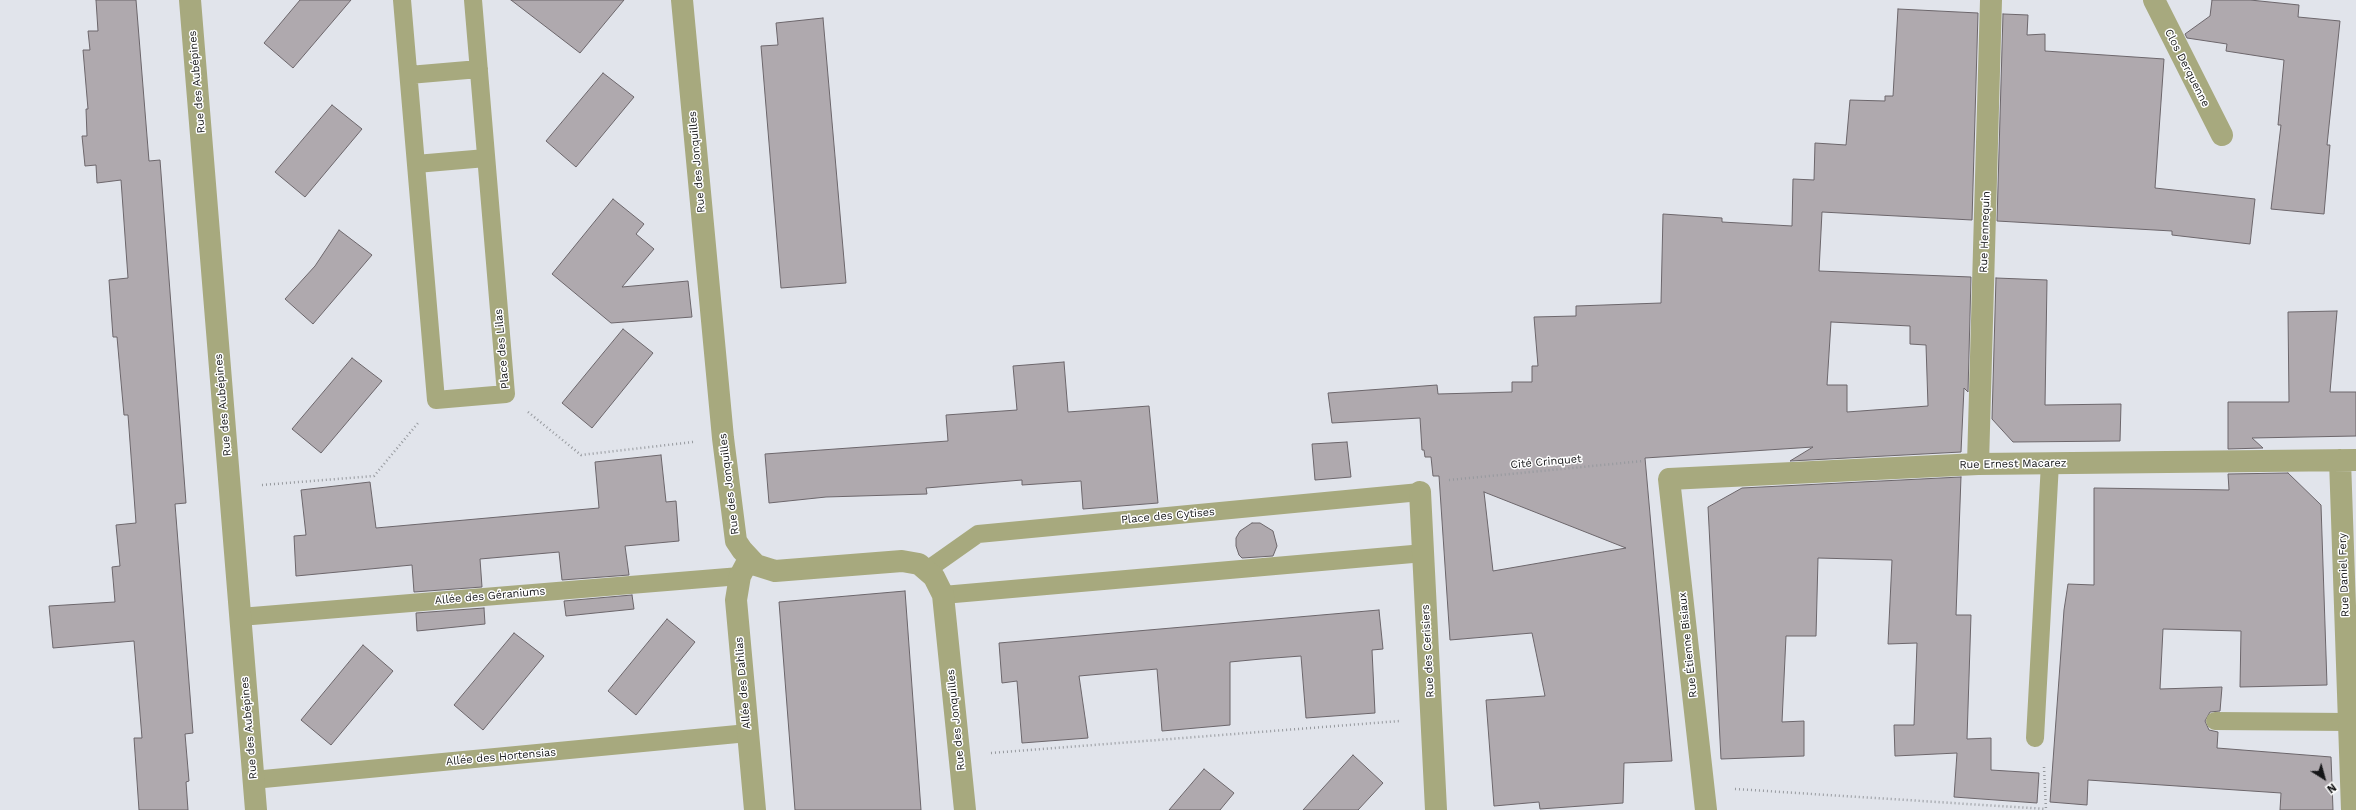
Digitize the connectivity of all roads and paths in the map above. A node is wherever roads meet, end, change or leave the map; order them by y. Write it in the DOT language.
graph roads {
  1 [pos="190,0"];
  2 [pos="402,0"];
  3 [pos="473,0"];
  4 [pos="682,0"];
  5 [pos="1991,0"];
  6 [pos="2154,0"];
  7 [pos="479,69"];
  8 [pos="409,75"];
  9 [pos="2222,135"];
  10 [pos="486,158"];
  11 [pos="416,164"];
  12 [pos="506,394"];
  13 [pos="436,400"];
  14 [pos="723,438"];
  15 [pos="2348,460"];
  16 [pos="2050,463"];
  17 [pos="1978,464"];
  18 [pos="1670,479"];
  19 [pos="230,487"];
  20 [pos="1420,492"];
  21 [pos="1424,553"];
  22 [pos="744,567"];
  23 [pos="927,570"];
  24 [pos="943,595"];
  25 [pos="240,617"];
  26 [pos="1432,718"];
  27 [pos="2216,721"];
  28 [pos="2349,722"];
  29 [pos="748,733"];
  30 [pos="2034,738"];
  31 [pos="960,755"];
  32 [pos="253,780"];
  33 [pos="1704,786"];
  34 [pos="2046,809"];
  35 [pos="256,810"];
  36 [pos="755,810"];
  37 [pos="965,810"];
  38 [pos="1436,810"];
  39 [pos="1706,810"];
  40 [pos="2352,810"];
  1 -- 19 [label="street, Rue des Aubépines"];
  2 -- 8 [label="lane"];
  3 -- 7 [label="lane, Place des Lilas"];
  4 -- 14 [label="street, Rue des Jonquilles"];
  5 -- 17 [label="street, Rue Hennequin"];
  6 -- 9 [label="street, Clos Derquenne"];
  7 -- 8 [label="lane"];
  7 -- 10 [label="lane, Place des Lilas"];
  8 -- 11 [label="lane"];
  10 -- 11 [label="lane"];
  10 -- 12 [label="lane, Place des Lilas"];
  11 -- 13 [label="lane"];
  12 -- 13 [label="lane, Place des Lilas"];
  12 -- 14 [label="path"];
  13 -- 19 [label="path"];
  14 -- 22 [label="street, Rue des Jonquilles"];
  15 -- 16 [label="street, Rue Ernest Macarez"];
  15 -- 28 [label="street, Rue Daniel Fery"];
  16 -- 17 [label="street, Rue Ernest Macarez"];
  16 -- 30 [label="lane"];
  17 -- 18 [label="street, Rue Ernest Macarez"];
  18 -- 20 [label="path, Cité Crinquet"];
  18 -- 33 [label="street, Rue Étienne Bisiaux"];
  19 -- 25 [label="street, Rue des Aubépines"];
  20 -- 21 [label="street, Rue des Cerisiers"];
  20 -- 23 [label="lane, Place des Cytises"];
  21 -- 24 [label="lane"];
  21 -- 26 [label="street, Rue des Cerisiers"];
  22 -- 23 [label="street, Rue des Jonquilles"];
  22 -- 25 [label="lane, Allée des Géraniums"];
  22 -- 29 [label="street, Allée des Dahlias"];
  23 -- 24 [label="street, Rue des Jonquilles"];
  24 -- 31 [label="street, Rue des Jonquilles"];
  25 -- 32 [label="street, Rue des Aubépines"];
  26 -- 31 [label="path"];
  26 -- 38 [label="street, Rue des Cerisiers"];
  27 -- 28 [label="lane"];
  28 -- 40 [label="street, Rue Daniel Fery"];
  29 -- 32 [label="lane, Allée des Hortensias"];
  29 -- 36 [label="street, Allée des Dahlias"];
  30 -- 34 [label="path"];
  31 -- 37 [label="street, Rue des Jonquilles"];
  32 -- 35 [label="street, Rue des Aubépines"];
  33 -- 34 [label="path"];
  33 -- 39 [label="street, Rue Étienne Bisiaux"];
}
